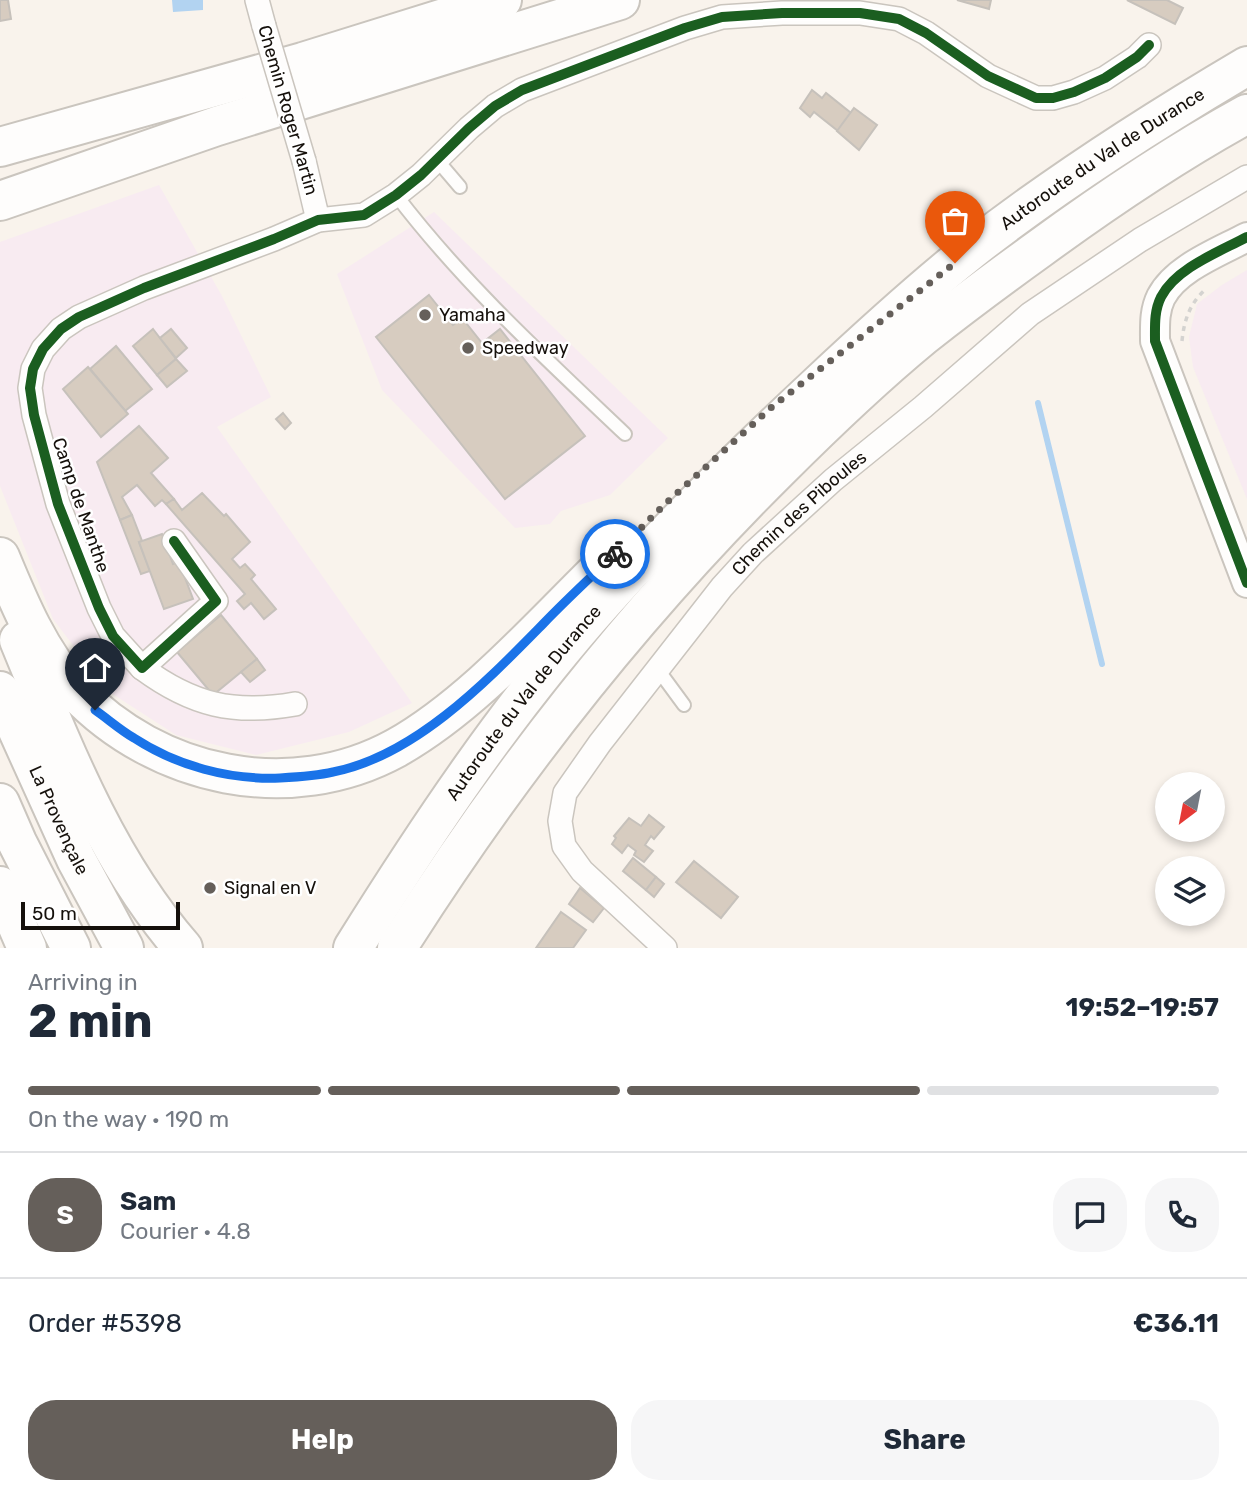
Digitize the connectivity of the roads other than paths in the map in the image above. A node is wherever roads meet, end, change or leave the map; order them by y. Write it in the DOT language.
graph roads {
  1 [pos="257,0"];
  2 [pos="502,0"];
  3 [pos="620,0"];
  4 [pos="1149,45"];
  5 [pos="1247,66"];
  6 [pos="1247,114"];
  7 [pos="0,147"];
  8 [pos="437,160"];
  9 [pos="1247,177"];
  10 [pos="460,187"];
  11 [pos="396,195"];
  12 [pos="0,201"];
  13 [pos="318,220"];
  14 [pos="1247,237"];
  15 [pos="902,307"];
  16 [pos="625,434"];
  17 [pos="174,541"];
  18 [pos="0,557"];
  19 [pos="1247,583"];
  20 [pos="0,595"];
  21 [pos="142,667"];
  22 [pos="659,671"];
  23 [pos="0,691"];
  24 [pos="295,704"];
  25 [pos="684,705"];
  26 [pos="0,803"];
  27 [pos="0,887"];
  28 [pos="27,948"];
  29 [pos="71,948"];
  30 [pos="124,948"];
  31 [pos="183,948"];
  32 [pos="353,948"];
  33 [pos="397,948"];
  34 [pos="665,948"];
  1 -- 13 [label="street, Chemin Roger Martin, bridge"];
  2 -- 7 [label="highway"];
  3 -- 12 [label="highway"];
  4 -- 8 [label="street, Chemin Roger Martin"];
  5 -- 15 [label="highway, Autoroute du Val de Durance"];
  6 -- 33 [label="highway, Autoroute du Val de Durance"];
  8 -- 10 [label="lane"];
  8 -- 11 [label="street, Chemin Roger Martin"];
  9 -- 22 [label="street, Chemin des Piboules"];
  11 -- 13 [label="street, Chemin Roger Martin"];
  11 -- 16 [label="lane"];
  13 -- 21 [label="street, Camp de Manthe"];
  14 -- 19 [label="street"];
  15 -- 18 [label="highway"];
  15 -- 32 [label="highway, Autoroute du Val de Durance"];
  17 -- 21 [label="street"];
  20 -- 31 [label="highway"];
  21 -- 24 [label="street, Camp de Manthe"];
  22 -- 25 [label="lane"];
  22 -- 34 [label="street, Chemin des Piboules"];
  23 -- 30 [label="highway, La Provençale"];
  26 -- 29 [label="highway"];
  27 -- 28 [label="highway"];
}
